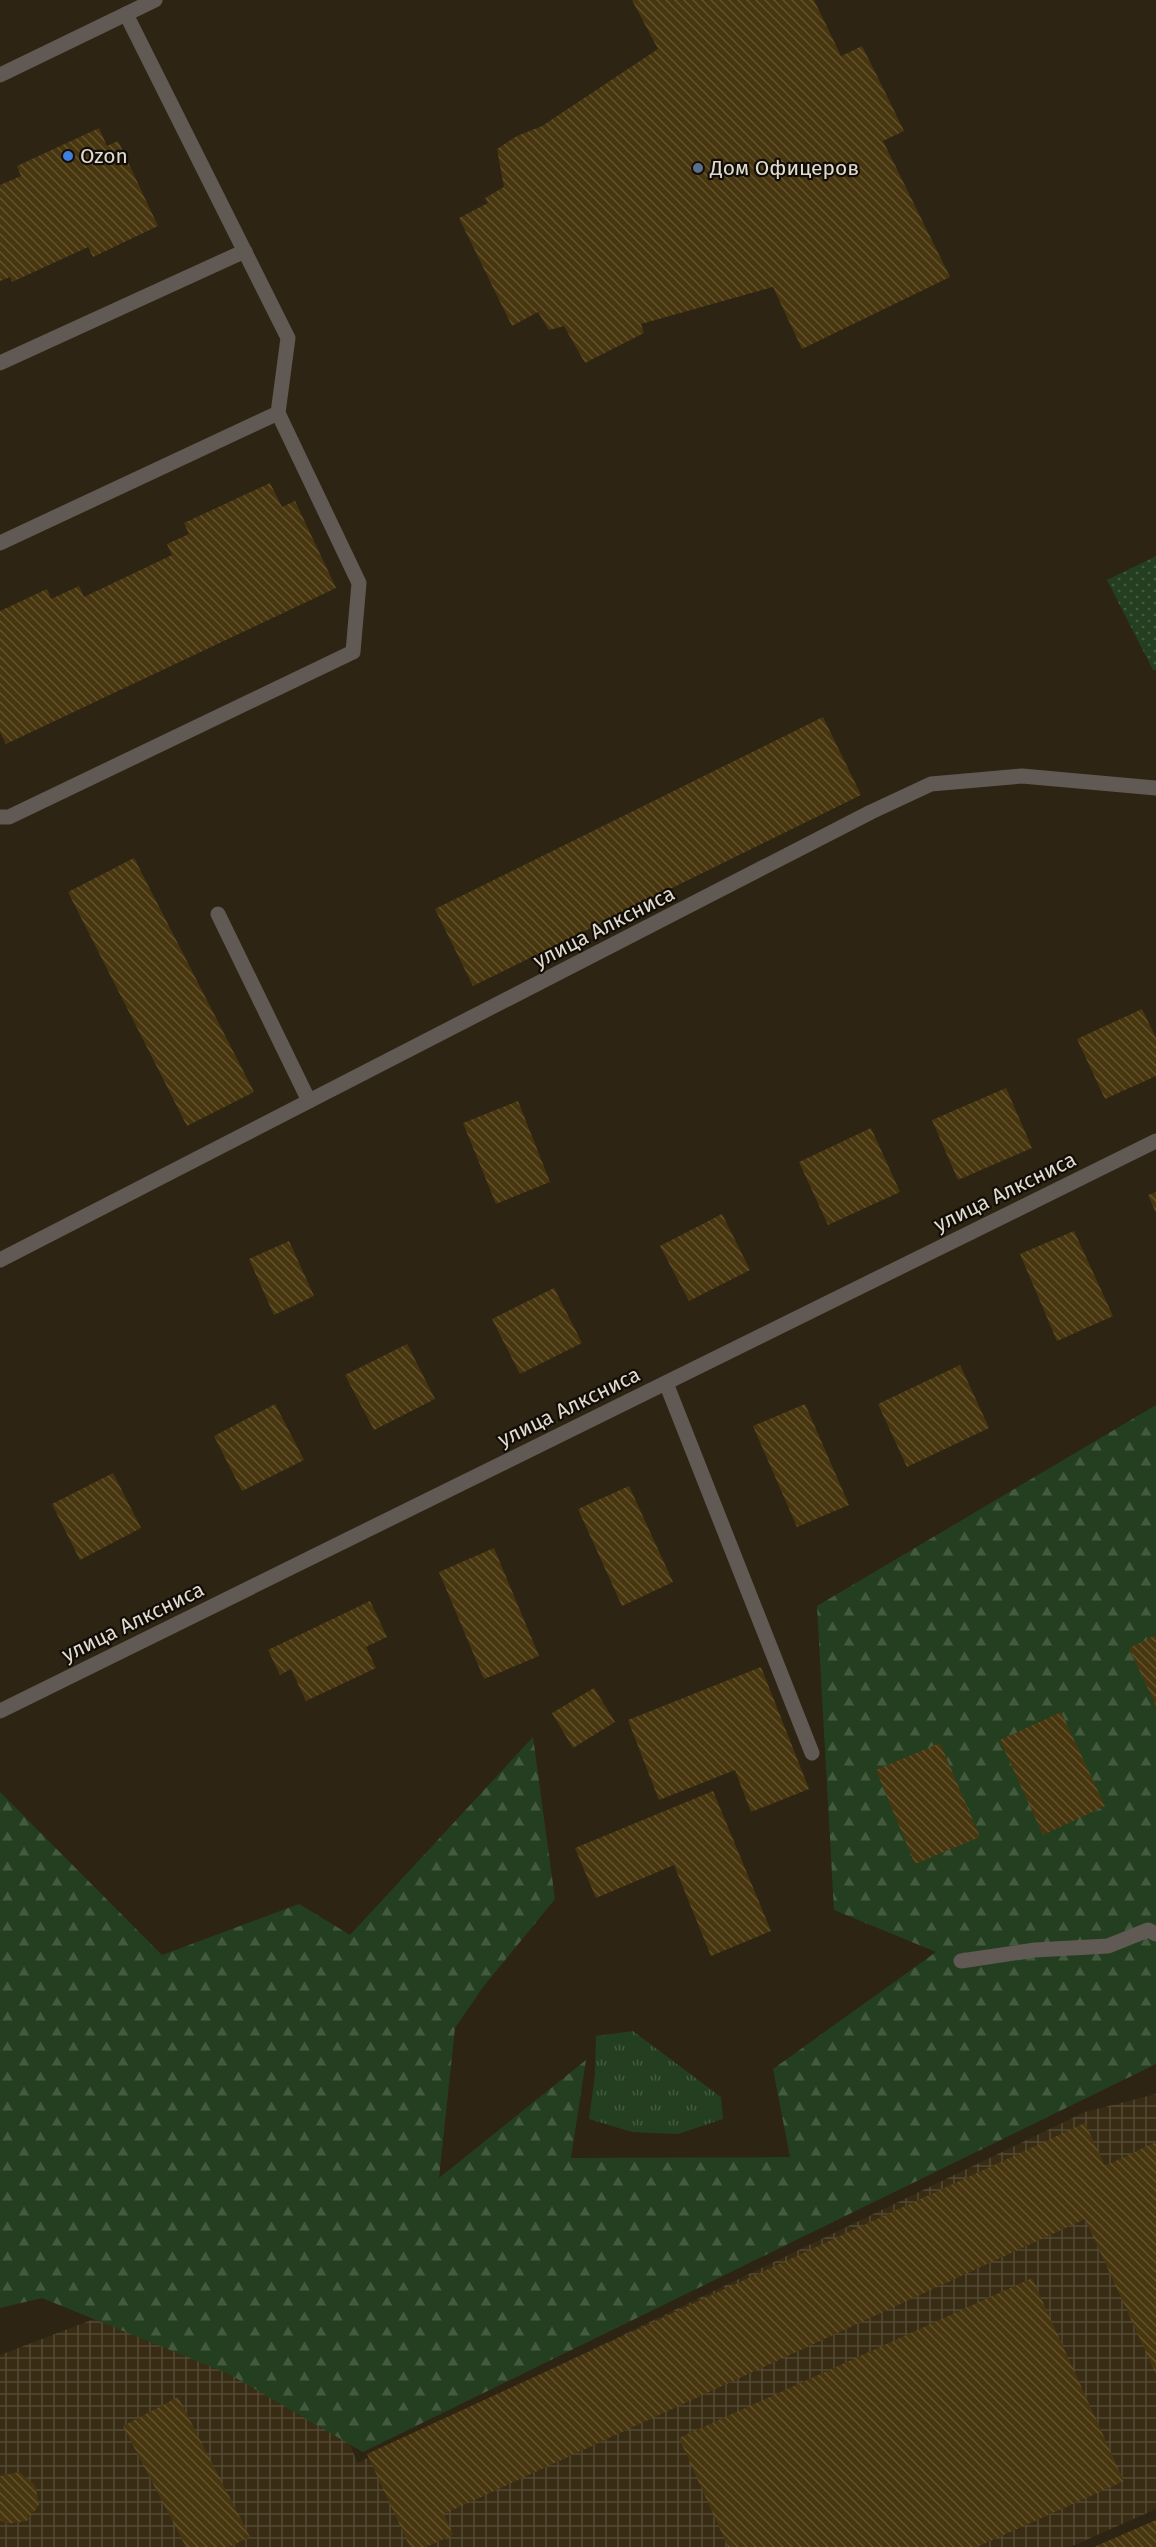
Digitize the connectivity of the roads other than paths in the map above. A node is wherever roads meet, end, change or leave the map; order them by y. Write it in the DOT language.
graph roads {
  1 [pos="154,0"];
  2 [pos="126,14"];
  3 [pos="0,75"];
  4 [pos="245,251"];
  5 [pos="0,363"];
  6 [pos="278,413"];
  7 [pos="0,543"];
  8 [pos="1156,788"];
  9 [pos="0,817"];
  10 [pos="218,914"];
  11 [pos="309,1101"];
  12 [pos="1156,1141"];
  13 [pos="0,1260"];
  14 [pos="666,1383"];
  15 [pos="0,1711"];
  16 [pos="812,1753"];
  17 [pos="1156,1934"];
  18 [pos="961,1961"];
  1 -- 2 [label="street"];
  2 -- 3 [label="street"];
  2 -- 4 [label="street"];
  4 -- 5 [label="street"];
  4 -- 6 [label="street"];
  6 -- 7 [label="street"];
  6 -- 9 [label="street"];
  8 -- 11 [label="street, улица Алксниса"];
  10 -- 11 [label="street"];
  11 -- 13 [label="street, улица Алксниса"];
  12 -- 14 [label="street, улица Алксниса"];
  14 -- 15 [label="street, улица Алксниса"];
  14 -- 16 [label="street"];
  17 -- 18 [label="street"];
}
